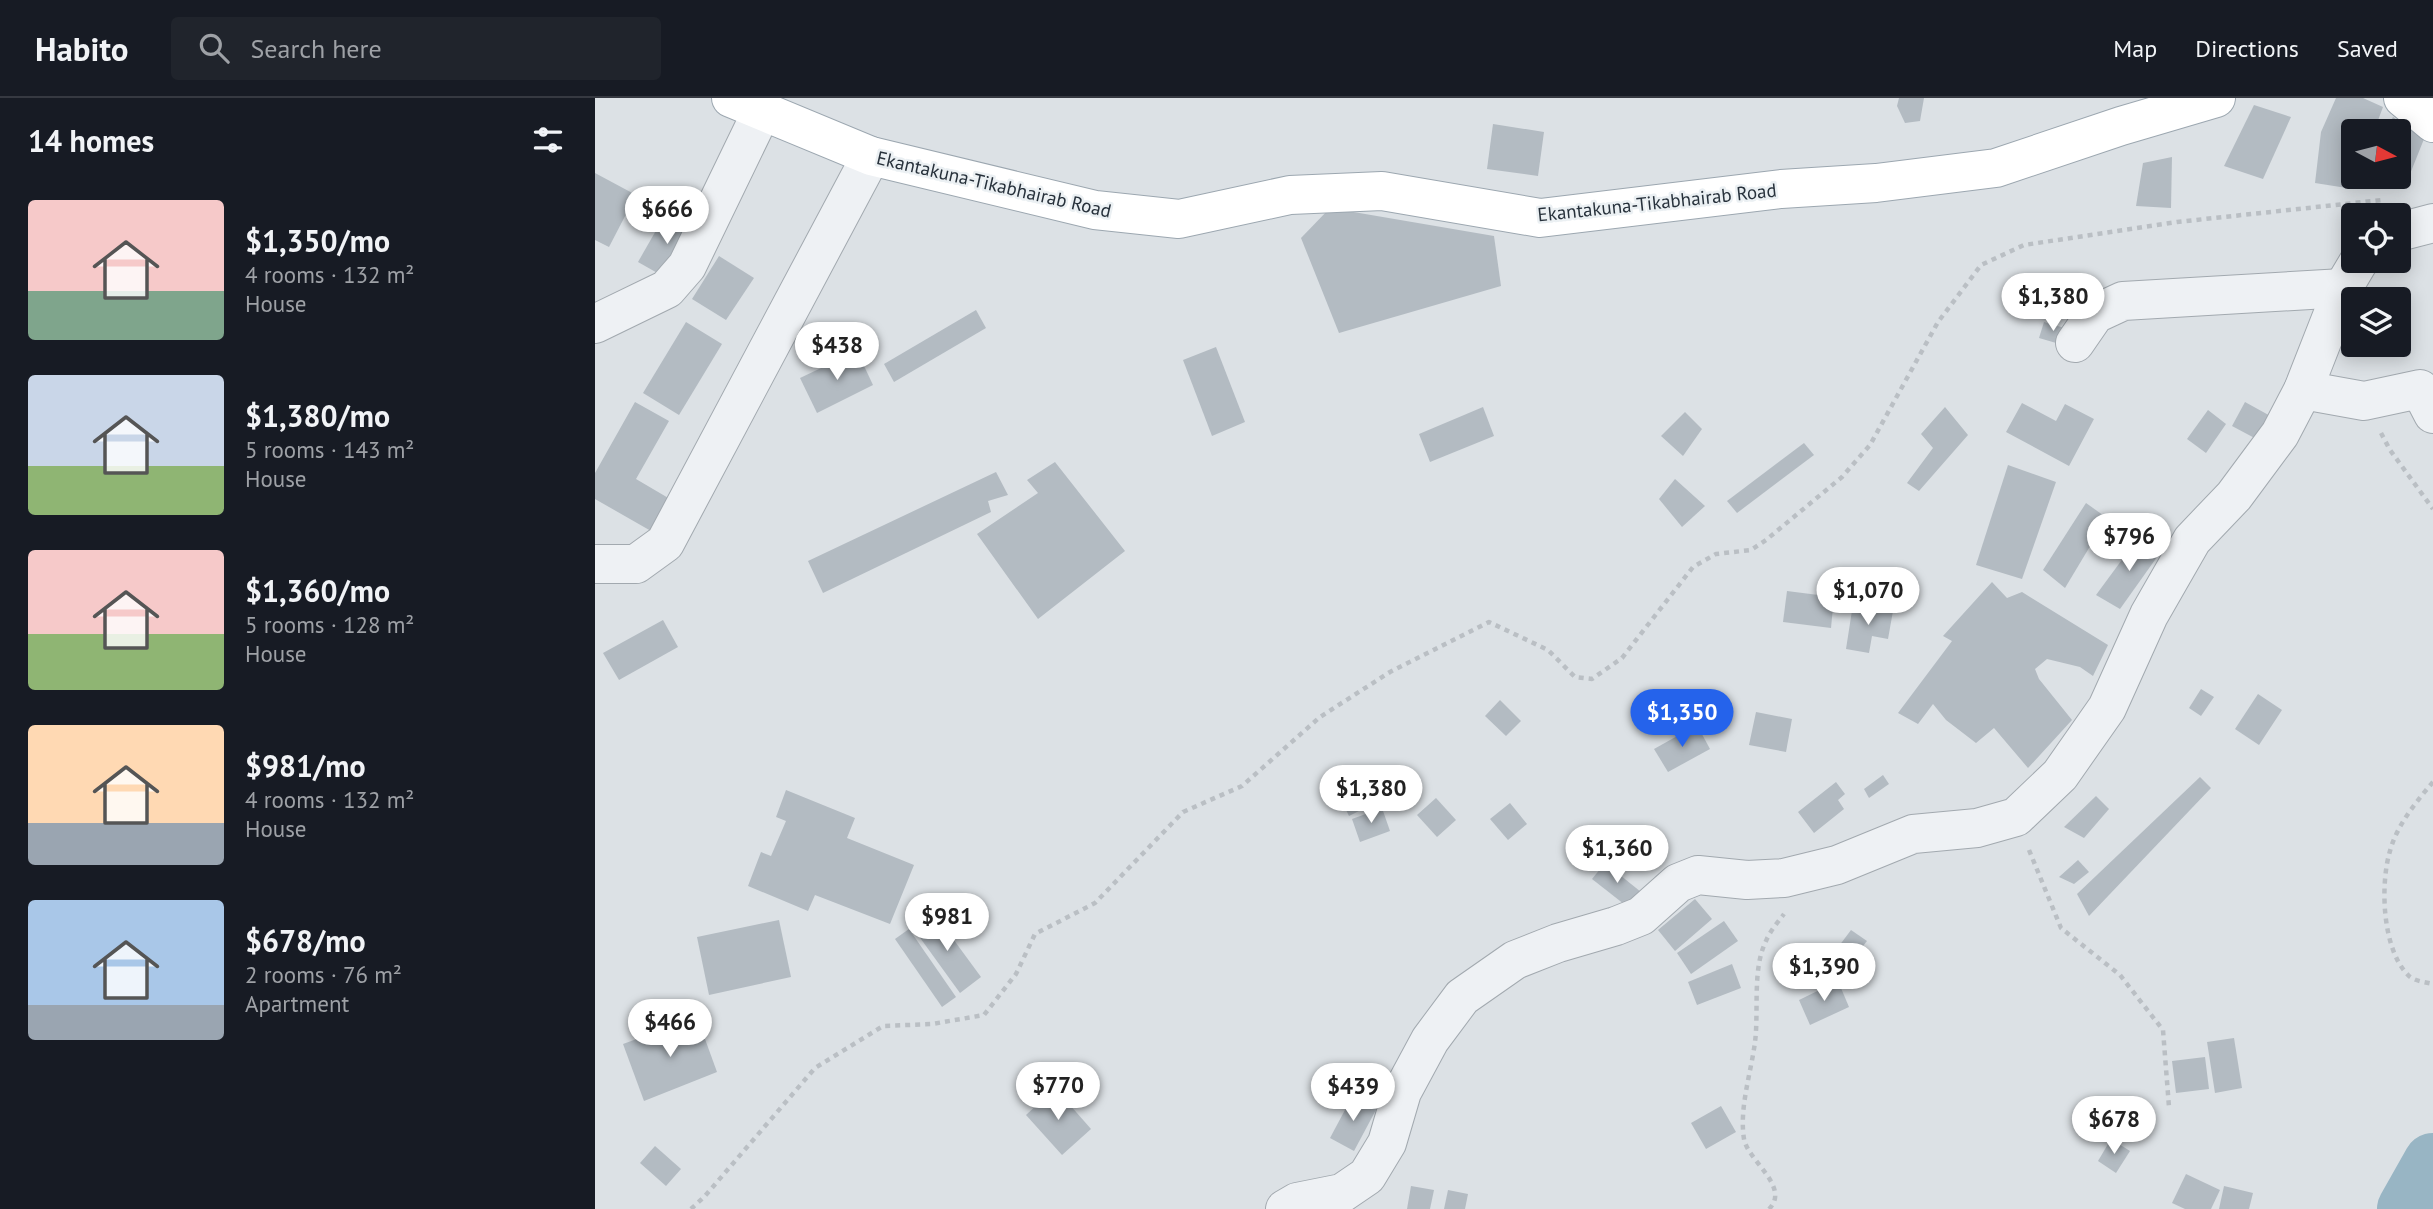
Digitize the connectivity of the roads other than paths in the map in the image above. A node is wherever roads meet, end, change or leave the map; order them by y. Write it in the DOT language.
graph roads {
  1 [pos="2216,98"];
  2 [pos="2403,98"];
  3 [pos="746,105"];
  4 [pos="2433,122"];
  5 [pos="871,156"];
  6 [pos="2411,219"];
  7 [pos="2433,223"];
  8 [pos="2351,274"];
  9 [pos="595,324"];
  10 [pos="2075,343"];
  11 [pos="2303,390"];
  12 [pos="2429,397"];
  13 [pos="595,564"];
  14 [pos="1285,1209"];
  1 -- 5 [label="main road, Ekantakuna-Tikabhairab Road"];
  2 -- 4 [label="main road"];
  3 -- 5 [label="main road, Ekantakuna-Tikabhairab Road"];
  3 -- 9 [label="street"];
  5 -- 13 [label="street"];
  6 -- 7 [label="street"];
  8 -- 10 [label="street"];
  8 -- 11 [label="street"];
  11 -- 12 [label="street"];
  11 -- 14 [label="street"];
}
